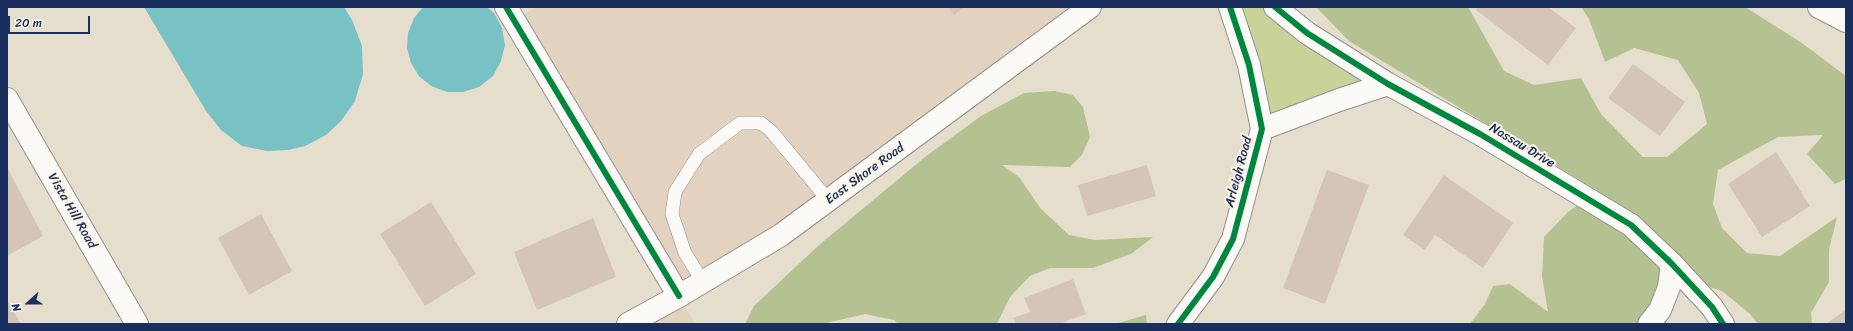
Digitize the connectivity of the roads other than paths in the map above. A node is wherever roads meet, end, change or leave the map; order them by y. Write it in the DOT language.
graph roads {
  1 [pos="506,7"];
  2 [pos="1090,7"];
  3 [pos="1819,7"];
  4 [pos="1231,10"];
  5 [pos="1280,12"];
  6 [pos="1846,21"];
  7 [pos="1388,84"];
  8 [pos="7,99"];
  9 [pos="1262,129"];
  10 [pos="829,201"];
  11 [pos="1672,264"];
  12 [pos="703,282"];
  13 [pos="679,296"];
  14 [pos="137,324"];
  15 [pos="628,324"];
  16 [pos="1178,324"];
  17 [pos="1649,324"];
  18 [pos="1723,324"];
  1 -- 13 [label="street"];
  2 -- 10 [label="street, East Shore Road"];
  3 -- 6 [label="street"];
  4 -- 9 [label="street, Arleigh Road"];
  5 -- 7 [label="street, Nassau Drive"];
  7 -- 9 [label="street"];
  7 -- 11 [label="street, Nassau Drive"];
  8 -- 14 [label="street, Vista Hill Road"];
  9 -- 16 [label="street, Arleigh Road"];
  10 -- 12 [label="street, East Shore Road"];
  10 -- 12 [label="lane"];
  11 -- 17 [label="street"];
  11 -- 18 [label="street, Nassau Drive"];
  12 -- 13 [label="street, East Shore Road"];
  13 -- 15 [label="street, East Shore Road"];
}
